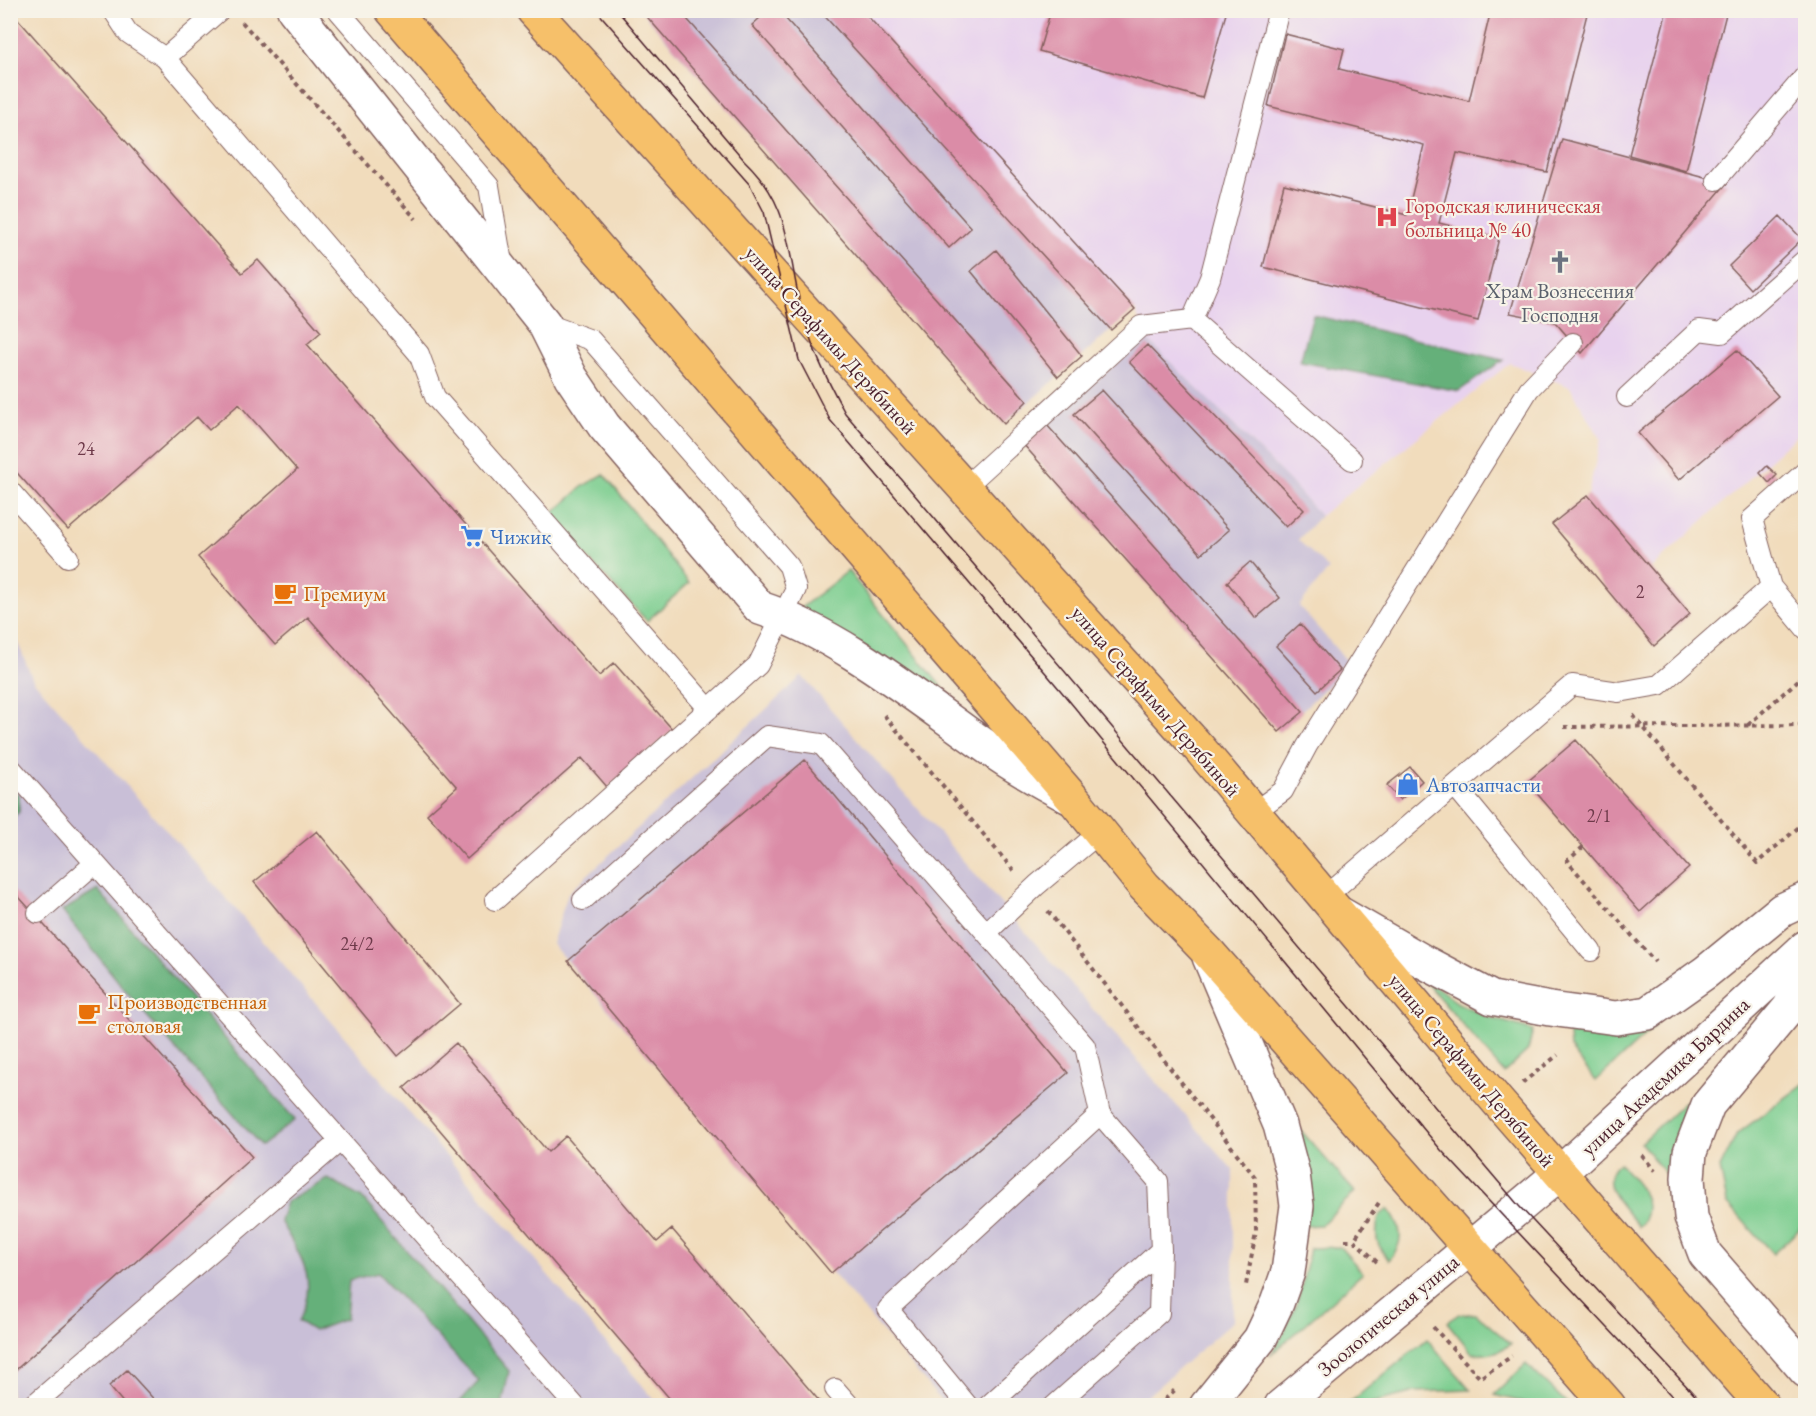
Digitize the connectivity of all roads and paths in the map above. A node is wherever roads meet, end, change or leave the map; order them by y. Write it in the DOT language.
graph roads {
  1 [pos="112,10"];
  2 [pos="220,10"];
  3 [pos="294,10"];
  4 [pos="338,10"];
  5 [pos="392,10"];
  6 [pos="533,10"];
  7 [pos="1279,10"];
  8 [pos="240,19"];
  9 [pos="165,58"];
  10 [pos="1806,75"];
  11 [pos="1716,180"];
  12 [pos="420,225"];
  13 [pos="1806,259"];
  14 [pos="502,269"];
  15 [pos="1192,320"];
  16 [pos="544,323"];
  17 [pos="1573,343"];
  18 [pos="1627,397"];
  19 [pos="1352,460"];
  20 [pos="1806,471"];
  21 [pos="965,487"];
  22 [pos="10,491"];
  23 [pos="68,557"];
  24 [pos="1771,587"];
  25 [pos="784,616"];
  26 [pos="1806,628"];
  27 [pos="1806,673"];
  28 [pos="1619,692"];
  29 [pos="709,709"];
  30 [pos="1747,725"];
  31 [pos="1806,725"];
  32 [pos="1641,726"];
  33 [pos="1524,727"];
  34 [pos="10,767"];
  35 [pos="1455,786"];
  36 [pos="1076,801"];
  37 [pos="1254,812"];
  38 [pos="1806,821"];
  39 [pos="1100,832"];
  40 [pos="1583,847"];
  41 [pos="94,864"];
  42 [pos="1806,899"];
  43 [pos="495,900"];
  44 [pos="583,900"];
  45 [pos="1332,904"];
  46 [pos="38,913"];
  47 [pos="986,933"];
  48 [pos="1806,947"];
  49 [pos="1591,951"];
  50 [pos="1208,952"];
  51 [pos="1655,962"];
  52 [pos="1806,978"];
  53 [pos="1558,1055"];
  54 [pos="1498,1102"];
  55 [pos="1100,1114"];
  56 [pos="340,1142"];
  57 [pos="1560,1173"];
  58 [pos="1380,1201"];
  59 [pos="1345,1240"];
  60 [pos="1354,1240"];
  61 [pos="1468,1248"];
  62 [pos="1161,1250"];
  63 [pos="1377,1262"];
  64 [pos="1433,1327"];
  65 [pos="1512,1356"];
  66 [pos="1806,1371"];
  67 [pos="835,1389"];
  68 [pos="32,1406"];
  69 [pos="575,1406"];
  70 [pos="850,1406"];
  71 [pos="968,1406"];
  72 [pos="988,1406"];
  73 [pos="1054,1406"];
  74 [pos="1206,1406"];
  75 [pos="1281,1406"];
  76 [pos="1609,1406"];
  77 [pos="1763,1406"];
  1 -- 9 [label="lane"];
  2 -- 9 [label="lane"];
  3 -- 14 [label="street"];
  4 -- 14 [label="lane"];
  5 -- 36 [label="main road"];
  6 -- 21 [label="main road, улица Серафимы Дерябиной"];
  7 -- 15 [label="lane"];
  8 -- 12 [label="path"];
  9 -- 29 [label="lane"];
  10 -- 11 [label="lane"];
  13 -- 18 [label="lane"];
  14 -- 16 [label="street"];
  15 -- 19 [label="lane"];
  15 -- 21 [label="lane"];
  16 -- 25 [label="street"];
  16 -- 25 [label="lane"];
  17 -- 37 [label="lane"];
  20 -- 24 [label="lane"];
  21 -- 37 [label="main road, улица Серафимы Дерябиной"];
  22 -- 23 [label="lane"];
  24 -- 26 [label="lane"];
  24 -- 28 [label="lane"];
  25 -- 29 [label="lane"];
  25 -- 36 [label="street"];
  27 -- 30 [label="path"];
  28 -- 32 [label="path"];
  28 -- 33 [label="lane"];
  29 -- 43 [label="lane"];
  30 -- 31 [label="path"];
  30 -- 32 [label="path"];
  32 -- 33 [label="path"];
  32 -- 38 [label="path"];
  33 -- 35 [label="lane"];
  34 -- 41 [label="lane"];
  35 -- 45 [label="lane"];
  35 -- 49 [label="lane"];
  36 -- 39 [label="main road"];
  37 -- 45 [label="main road, улица Серафимы Дерябиной"];
  39 -- 47 [label="lane"];
  39 -- 50 [label="main road"];
  40 -- 51 [label="path"];
  41 -- 46 [label="lane"];
  41 -- 56 [label="lane"];
  42 -- 45 [label="street"];
  44 -- 47 [label="lane"];
  45 -- 54 [label="main road, улица Серафимы Дерябиной"];
  47 -- 55 [label="lane"];
  48 -- 57 [label="street, улица Академика Бардина"];
  50 -- 61 [label="main road"];
  50 -- 74 [label="street"];
  52 -- 66 [label="street"];
  53 -- 54 [label="path"];
  54 -- 57 [label="main road, улица Серафимы Дерябиной"];
  55 -- 62 [label="lane"];
  55 -- 71 [label="lane"];
  56 -- 68 [label="lane"];
  56 -- 69 [label="lane"];
  57 -- 61 [label="street, улица Академика Бардина"];
  57 -- 77 [label="main road, улица Серафимы Дерябиной"];
  58 -- 60 [label="path"];
  59 -- 60 [label="path"];
  60 -- 63 [label="path"];
  61 -- 75 [label="street, Зоологическая улица"];
  61 -- 76 [label="main road"];
  62 -- 72 [label="lane"];
  62 -- 73 [label="lane"];
  64 -- 65 [label="path"];
  67 -- 70 [label="lane"];
}
